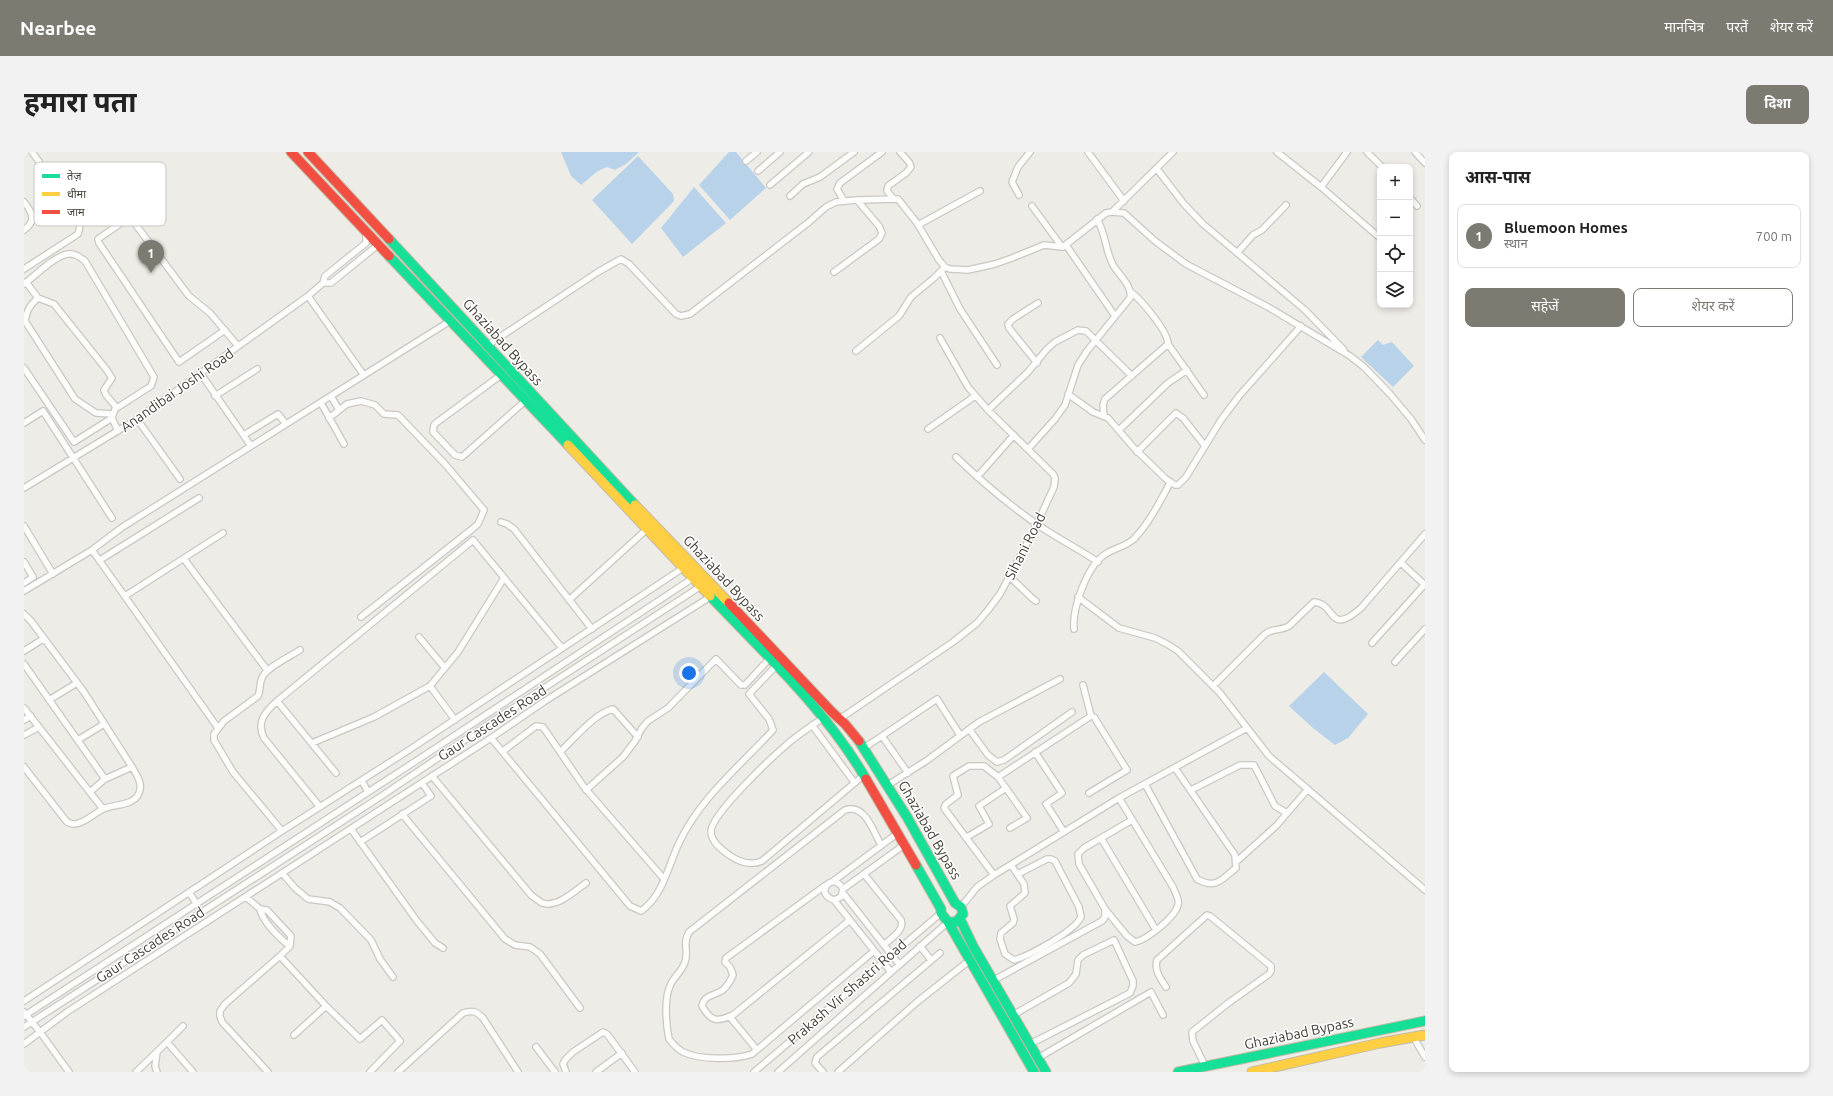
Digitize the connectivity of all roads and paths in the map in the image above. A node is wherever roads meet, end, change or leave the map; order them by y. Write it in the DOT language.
graph roads {
  1 [pos="32,152"];
  2 [pos="291,152"];
  3 [pos="308,152"];
  4 [pos="757,152"];
  5 [pos="780,152"];
  6 [pos="809,152"];
  7 [pos="854,152"];
  8 [pos="882,152"];
  9 [pos="900,152"];
  10 [pos="1030,152"];
  11 [pos="1088,152"];
  12 [pos="1173,152"];
  13 [pos="1277,152"];
  14 [pos="1347,152"];
  15 [pos="1367,152"];
  16 [pos="1415,152"];
  17 [pos="298,160"];
  18 [pos="746,161"];
  19 [pos="39,162"];
  20 [pos="1379,164"];
  21 [pos="1425,164"];
  22 [pos="1157,169"];
  23 [pos="758,171"];
  24 [pos="770,185"];
  25 [pos="1321,187"];
  26 [pos="980,191"];
  27 [pos="1019,195"];
  28 [pos="790,196"];
  29 [pos="893,198"];
  30 [pos="857,200"];
  31 [pos="1412,200"];
  32 [pos="844,201"];
  33 [pos="1124,201"];
  34 [pos="24,202"];
  35 [pos="1286,205"];
  36 [pos="1032,206"];
  37 [pos="1417,206"];
  38 [pos="1112,212"];
  39 [pos="1097,220"];
  40 [pos="918,225"];
  41 [pos="80,226"];
  42 [pos="115,226"];
  43 [pos="137,226"];
  44 [pos="24,230"];
  45 [pos="365,231"];
  46 [pos="1378,236"];
  47 [pos="387,237"];
  48 [pos="378,245"];
  49 [pos="1064,246"];
  50 [pos="1237,253"];
  51 [pos="24,269"];
  52 [pos="943,269"];
  53 [pos="834,272"];
  54 [pos="25,283"];
  55 [pos="323,283"];
  56 [pos="1131,292"];
  57 [pos="308,296"];
  58 [pos="38,298"];
  59 [pos="1038,303"];
  60 [pos="1115,316"];
  61 [pos="450,321"];
  62 [pos="1301,326"];
  63 [pos="225,330"];
  64 [pos="940,338"];
  65 [pos="1096,339"];
  66 [pos="1168,344"];
  67 [pos="488,345"];
  68 [pos="238,346"];
  69 [pos="856,351"];
  70 [pos="1350,356"];
  71 [pos="1037,363"];
  72 [pos="997,365"];
  73 [pos="24,368"];
  74 [pos="257,368"];
  75 [pos="1186,370"];
  76 [pos="201,374"];
  77 [pos="363,374"];
  78 [pos="501,375"];
  79 [pos="1132,376"];
  80 [pos="1068,394"];
  81 [pos="1204,394"];
  82 [pos="216,396"];
  83 [pos="331,396"];
  84 [pos="975,396"];
  85 [pos="525,401"];
  86 [pos="321,403"];
  87 [pos="117,408"];
  88 [pos="339,410"];
  89 [pos="988,410"];
  90 [pos="112,416"];
  91 [pos="1104,416"];
  92 [pos="329,418"];
  93 [pos="137,419"];
  94 [pos="24,423"];
  95 [pos="286,424"];
  96 [pos="928,429"];
  97 [pos="1118,430"];
  98 [pos="118,431"];
  99 [pos="244,435"];
  100 [pos="1014,435"];
  101 [pos="1425,440"];
  102 [pos="344,444"];
  103 [pos="252,446"];
  104 [pos="1205,446"];
  105 [pos="1028,449"];
  106 [pos="1137,452"];
  107 [pos="956,457"];
  108 [pos="72,458"];
  109 [pos="977,477"];
  110 [pos="180,478"];
  111 [pos="1170,483"];
  112 [pos="24,488"];
  113 [pos="199,498"];
  114 [pos="112,518"];
  115 [pos="501,522"];
  116 [pos="1037,524"];
  117 [pos="24,526"];
  118 [pos="647,529"];
  119 [pos="223,533"];
  120 [pos="1425,534"];
  121 [pos="92,550"];
  122 [pos="184,558"];
  123 [pos="100,560"];
  124 [pos="24,562"];
  125 [pos="1098,562"];
  126 [pos="1401,563"];
  127 [pos="683,568"];
  128 [pos="700,573"];
  129 [pos="53,574"];
  130 [pos="1010,577"];
  131 [pos="504,578"];
  132 [pos="692,578"];
  133 [pos="24,583"];
  134 [pos="703,583"];
  135 [pos="1425,584"];
  136 [pos="24,591"];
  137 [pos="125,596"];
  138 [pos="710,597"];
  139 [pos="1078,597"];
  140 [pos="569,600"];
  141 [pos="1036,601"];
  142 [pos="24,614"];
  143 [pos="361,617"];
  144 [pos="592,629"];
  145 [pos="1074,629"];
  146 [pos="1425,629"];
  147 [pos="419,637"];
  148 [pos="43,638"];
  149 [pos="1372,643"];
  150 [pos="562,648"];
  151 [pos="300,650"];
  152 [pos="24,651"];
  153 [pos="773,662"];
  154 [pos="1395,662"];
  155 [pos="24,664"];
  156 [pos="445,668"];
  157 [pos="267,670"];
  158 [pos="527,673"];
  159 [pos="1060,679"];
  160 [pos="77,683"];
  161 [pos="533,683"];
  162 [pos="742,685"];
  163 [pos="1083,685"];
  164 [pos="430,686"];
  165 [pos="1213,686"];
  166 [pos="538,692"];
  167 [pos="749,694"];
  168 [pos="49,700"];
  169 [pos="277,701"];
  170 [pos="545,701"];
  171 [pos="24,708"];
  172 [pos="1072,712"];
  173 [pos="31,716"];
  174 [pos="1091,716"];
  175 [pos="823,718"];
  176 [pos="840,718"];
  177 [pos="24,720"];
  178 [pos="456,720"];
  179 [pos="104,724"];
  180 [pos="812,725"];
  181 [pos="39,727"];
  182 [pos="218,728"];
  183 [pos="969,728"];
  184 [pos="1248,728"];
  185 [pos="960,735"];
  186 [pos="24,736"];
  187 [pos="882,736"];
  188 [pos="638,737"];
  189 [pos="492,738"];
  190 [pos="78,740"];
  191 [pos="312,743"];
  192 [pos="864,748"];
  193 [pos="503,751"];
  194 [pos="560,752"];
  195 [pos="1035,752"];
  196 [pos="132,767"];
  197 [pos="24,768"];
  198 [pos="1176,768"];
  199 [pos="336,773"];
  200 [pos="908,773"];
  201 [pos="432,776"];
  202 [pos="864,776"];
  203 [pos="998,777"];
  204 [pos="106,779"];
  205 [pos="362,782"];
  206 [pos="422,782"];
  207 [pos="854,782"];
  208 [pos="1144,784"];
  209 [pos="888,785"];
  210 [pos="1006,788"];
  211 [pos="1308,789"];
  212 [pos="586,790"];
  213 [pos="1191,790"];
  214 [pos="90,792"];
  215 [pos="368,792"];
  216 [pos="1089,793"];
  217 [pos="383,795"];
  218 [pos="1119,798"];
  219 [pos="390,804"];
  220 [pos="320,807"];
  221 [pos="103,809"];
  222 [pos="1287,813"];
  223 [pos="402,814"];
  224 [pos="1132,820"];
  225 [pos="1010,828"];
  226 [pos="351,829"];
  227 [pos="282,831"];
  228 [pos="1064,832"];
  229 [pos="898,833"];
  230 [pos="967,837"];
  231 [pos="1101,838"];
  232 [pos="360,842"];
  233 [pos="881,845"];
  234 [pos="904,845"];
  235 [pos="270,855"];
  236 [pos="1236,862"];
  237 [pos="276,864"];
  238 [pos="1011,865"];
  239 [pos="282,873"];
  240 [pos="864,874"];
  241 [pos="1018,874"];
  242 [pos="994,875"];
  243 [pos="664,879"];
  244 [pos="586,883"];
  245 [pos="829,884"];
  246 [pos="1425,890"];
  247 [pos="843,891"];
  248 [pos="189,892"];
  249 [pos="246,897"];
  250 [pos="834,900"];
  251 [pos="196,902"];
  252 [pos="958,905"];
  253 [pos="260,909"];
  254 [pos="1105,909"];
  255 [pos="941,911"];
  256 [pos="960,919"];
  257 [pos="850,920"];
  258 [pos="948,922"];
  259 [pos="1156,930"];
  260 [pos="884,945"];
  261 [pos="290,946"];
  262 [pos="920,946"];
  263 [pos="444,948"];
  264 [pos="874,951"];
  265 [pos="940,953"];
  266 [pos="891,955"];
  267 [pos="280,956"];
  268 [pos="931,960"];
  269 [pos="970,960"];
  270 [pos="882,962"];
  271 [pos="899,964"];
  272 [pos="891,972"];
  273 [pos="393,976"];
  274 [pos="994,980"];
  275 [pos="1166,987"];
  276 [pos="24,1001"];
  277 [pos="326,1006"];
  278 [pos="580,1008"];
  279 [pos="25,1014"];
  280 [pos="1013,1015"];
  281 [pos="1163,1015"];
  282 [pos="730,1017"];
  283 [pos="1425,1021"];
  284 [pos="32,1022"];
  285 [pos="183,1026"];
  286 [pos="24,1027"];
  287 [pos="40,1032"];
  288 [pos="294,1035"];
  289 [pos="1425,1035"];
  290 [pos="1414,1038"];
  291 [pos="167,1042"];
  292 [pos="24,1044"];
  293 [pos="1030,1044"];
  294 [pos="536,1047"];
  295 [pos="757,1050"];
  296 [pos="157,1052"];
  297 [pos="622,1053"];
  298 [pos="1425,1057"];
  299 [pos="1038,1058"];
  300 [pos="1205,1066"];
  301 [pos="600,1071"];
  302 [pos="69,1072"];
  303 [pos="136,1072"];
  304 [pos="157,1072"];
  305 [pos="193,1072"];
  306 [pos="268,1072"];
  307 [pos="370,1072"];
  308 [pos="398,1072"];
  309 [pos="518,1072"];
  310 [pos="555,1072"];
  311 [pos="566,1072"];
  312 [pos="635,1072"];
  313 [pos="754,1072"];
  314 [pos="779,1072"];
  315 [pos="823,1072"];
  316 [pos="838,1072"];
  317 [pos="1034,1072"];
  318 [pos="1046,1072"];
  319 [pos="1178,1072"];
  320 [pos="1252,1072"];
  1 -- 19 [label="street"];
  2 -- 17 [label="highway, Ghaziabad Bypass"];
  3 -- 17 [label="highway"];
  3 -- 47 [label="highway, Ghaziabad Bypass"];
  4 -- 18 [label="street"];
  5 -- 23 [label="street"];
  6 -- 24 [label="street"];
  7 -- 28 [label="street"];
  8 -- 32 [label="street"];
  9 -- 29 [label="street"];
  10 -- 27 [label="street"];
  11 -- 33 [label="street"];
  12 -- 22 [label="street"];
  13 -- 25 [label="street"];
  14 -- 25 [label="street"];
  15 -- 20 [label="street"];
  16 -- 21 [label="street"];
  17 -- 45 [label="highway, Ghaziabad Bypass"];
  22 -- 33 [label="street"];
  22 -- 50 [label="street"];
  25 -- 46 [label="street"];
  26 -- 40 [label="street"];
  29 -- 30 [label="street"];
  29 -- 40 [label="street"];
  30 -- 32 [label="street"];
  30 -- 53 [label="street"];
  31 -- 37 [label="street"];
  32 -- 67 [label="street"];
  33 -- 38 [label="street"];
  34 -- 44 [label="street"];
  35 -- 50 [label="street"];
  36 -- 49 [label="street"];
  38 -- 39 [label="street"];
  38 -- 62 [label="street"];
  39 -- 49 [label="street"];
  39 -- 56 [label="street"];
  40 -- 52 [label="street"];
  41 -- 51 [label="street"];
  42 -- 63 [label="street"];
  43 -- 63 [label="street"];
  45 -- 48 [label="highway, Ghaziabad Bypass"];
  45 -- 55 [label="street, Anandibai Joshi Road"];
  47 -- 48 [label="street, Anandibai Joshi Road"];
  47 -- 67 [label="highway, Ghaziabad Bypass"];
  48 -- 55 [label="street, Anandibai Joshi Road"];
  48 -- 61 [label="highway, Ghaziabad Bypass"];
  49 -- 52 [label="street"];
  49 -- 60 [label="street"];
  50 -- 70 [label="street"];
  52 -- 69 [label="street"];
  52 -- 72 [label="street"];
  54 -- 58 [label="street"];
  54 -- 87 [label="street"];
  55 -- 57 [label="street, Anandibai Joshi Road"];
  56 -- 60 [label="street"];
  56 -- 66 [label="street"];
  57 -- 68 [label="street, Anandibai Joshi Road"];
  57 -- 77 [label="street"];
  58 -- 87 [label="street"];
  58 -- 90 [label="street"];
  59 -- 71 [label="street"];
  60 -- 65 [label="street"];
  61 -- 77 [label="street"];
  61 -- 78 [label="highway, Ghaziabad Bypass"];
  62 -- 70 [label="street"];
  62 -- 104 [label="street"];
  63 -- 68 [label="street"];
  64 -- 84 [label="street, Sihani Road"];
  65 -- 71 [label="street"];
  65 -- 79 [label="street"];
  65 -- 80 [label="street"];
  66 -- 75 [label="street"];
  66 -- 79 [label="street"];
  67 -- 128 [label="highway, Ghaziabad Bypass"];
  68 -- 76 [label="street, Anandibai Joshi Road"];
  70 -- 101 [label="street"];
  71 -- 89 [label="street"];
  73 -- 90 [label="street"];
  74 -- 82 [label="street"];
  75 -- 81 [label="street"];
  75 -- 97 [label="street"];
  76 -- 82 [label="street"];
  76 -- 93 [label="street, Anandibai Joshi Road"];
  77 -- 83 [label="street"];
  78 -- 85 [label="highway, Ghaziabad Bypass"];
  78 -- 85 [label="street"];
  79 -- 91 [label="street"];
  80 -- 91 [label="street"];
  80 -- 105 [label="street"];
  82 -- 99 [label="street"];
  83 -- 86 [label="street"];
  83 -- 88 [label="street"];
  84 -- 89 [label="street, Sihani Road"];
  84 -- 96 [label="street"];
  85 -- 118 [label="highway, Ghaziabad Bypass"];
  86 -- 92 [label="street"];
  86 -- 95 [label="street"];
  87 -- 90 [label="street"];
  88 -- 92 [label="street"];
  88 -- 143 [label="street"];
  89 -- 100 [label="street, Sihani Road"];
  90 -- 98 [label="street"];
  91 -- 97 [label="street"];
  92 -- 102 [label="street"];
  93 -- 98 [label="street, Anandibai Joshi Road"];
  93 -- 110 [label="street"];
  94 -- 108 [label="street"];
  95 -- 99 [label="street"];
  95 -- 103 [label="street"];
  97 -- 106 [label="street"];
  98 -- 108 [label="street, Anandibai Joshi Road"];
  99 -- 103 [label="street"];
  100 -- 105 [label="street, Sihani Road"];
  100 -- 109 [label="street"];
  103 -- 121 [label="street"];
  104 -- 106 [label="street"];
  104 -- 111 [label="street"];
  105 -- 116 [label="street, Sihani Road"];
  106 -- 111 [label="street"];
  107 -- 109 [label="street"];
  108 -- 112 [label="street, Anandibai Joshi Road"];
  108 -- 114 [label="street"];
  109 -- 116 [label="street"];
  111 -- 125 [label="street"];
  113 -- 123 [label="street"];
  115 -- 140 [label="street"];
  116 -- 125 [label="street"];
  116 -- 130 [label="street, Sihani Road"];
  117 -- 129 [label="street"];
  118 -- 127 [label="highway, Ghaziabad Bypass"];
  118 -- 140 [label="street"];
  119 -- 122 [label="street"];
  120 -- 126 [label="street"];
  121 -- 123 [label="street"];
  121 -- 129 [label="street"];
  122 -- 137 [label="street"];
  122 -- 157 [label="street"];
  123 -- 137 [label="street"];
  124 -- 133 [label="street"];
  125 -- 139 [label="street"];
  126 -- 135 [label="street"];
  126 -- 165 [label="street"];
  127 -- 132 [label="highway, Ghaziabad Bypass"];
  127 -- 144 [label="street"];
  128 -- 132 [label="street, Gaur Cascades Road"];
  128 -- 134 [label="highway, Ghaziabad Bypass"];
  129 -- 136 [label="street"];
  130 -- 141 [label="street"];
  130 -- 176 [label="street, Sihani Road"];
  131 -- 150 [label="street"];
  131 -- 156 [label="street"];
  131 -- 169 [label="street"];
  132 -- 134 [label="highway, Ghaziabad Bypass"];
  132 -- 161 [label="street, Gaur Cascades Road"];
  134 -- 138 [label="highway, Ghaziabad Bypass"];
  134 -- 166 [label="street, Gaur Cascades Road"];
  134 -- 176 [label="highway, Ghaziabad Bypass"];
  135 -- 149 [label="street"];
  137 -- 182 [label="street"];
  138 -- 153 [label="highway, Ghaziabad Bypass"];
  138 -- 170 [label="street"];
  139 -- 145 [label="street"];
  139 -- 165 [label="street"];
  140 -- 144 [label="street"];
  142 -- 148 [label="street"];
  144 -- 150 [label="street"];
  146 -- 154 [label="street"];
  147 -- 156 [label="street"];
  148 -- 152 [label="street"];
  148 -- 160 [label="street"];
  150 -- 158 [label="street"];
  151 -- 157 [label="street"];
  153 -- 162 [label="street"];
  153 -- 167 [label="street"];
  153 -- 175 [label="highway, Ghaziabad Bypass"];
  155 -- 168 [label="street"];
  156 -- 164 [label="street"];
  157 -- 182 [label="street"];
  158 -- 161 [label="street"];
  158 -- 178 [label="street"];
  159 -- 183 [label="street"];
  160 -- 168 [label="street"];
  160 -- 179 [label="street"];
  161 -- 215 [label="street, Gaur Cascades Road"];
  162 -- 167 [label="street"];
  162 -- 188 [label="street"];
  163 -- 174 [label="street"];
  164 -- 178 [label="street"];
  164 -- 191 [label="street"];
  165 -- 184 [label="street"];
  166 -- 170 [label="street"];
  166 -- 217 [label="street, Gaur Cascades Road"];
  167 -- 243 [label="street"];
  168 -- 190 [label="street"];
  169 -- 191 [label="street"];
  169 -- 220 [label="street"];
  170 -- 189 [label="street"];
  171 -- 173 [label="street"];
  172 -- 183 [label="street"];
  173 -- 177 [label="street"];
  173 -- 181 [label="street"];
  174 -- 195 [label="street"];
  174 -- 216 [label="street"];
  175 -- 180 [label="street"];
  175 -- 202 [label="highway, Ghaziabad Bypass"];
  176 -- 192 [label="highway, Ghaziabad Bypass"];
  178 -- 205 [label="street"];
  179 -- 190 [label="street"];
  179 -- 196 [label="street"];
  180 -- 207 [label="street"];
  180 -- 207 [label="street"];
  181 -- 186 [label="street"];
  181 -- 214 [label="street"];
  182 -- 227 [label="street"];
  183 -- 185 [label="street"];
  184 -- 198 [label="street"];
  184 -- 211 [label="street"];
  185 -- 187 [label="street"];
  185 -- 200 [label="street"];
  187 -- 192 [label="street"];
  187 -- 200 [label="street"];
  188 -- 194 [label="street"];
  188 -- 212 [label="street"];
  189 -- 193 [label="street"];
  189 -- 201 [label="street"];
  190 -- 204 [label="street"];
  191 -- 199 [label="street"];
  192 -- 209 [label="highway, Ghaziabad Bypass"];
  193 -- 194 [label="street"];
  193 -- 243 [label="street"];
  194 -- 212 [label="street"];
  195 -- 203 [label="street"];
  195 -- 228 [label="street"];
  196 -- 204 [label="street"];
  196 -- 221 [label="street"];
  197 -- 221 [label="street"];
  198 -- 208 [label="street"];
  198 -- 213 [label="street"];
  200 -- 209 [label="street"];
  201 -- 206 [label="street"];
  201 -- 244 [label="street"];
  202 -- 207 [label="street"];
  202 -- 229 [label="highway, Ghaziabad Bypass"];
  203 -- 210 [label="street"];
  203 -- 230 [label="street"];
  204 -- 214 [label="street"];
  205 -- 215 [label="street"];
  205 -- 220 [label="street"];
  206 -- 219 [label="street"];
  206 -- 223 [label="street"];
  208 -- 218 [label="street"];
  208 -- 236 [label="street"];
  209 -- 252 [label="highway, Ghaziabad Bypass"];
  210 -- 225 [label="street"];
  210 -- 230 [label="street"];
  211 -- 222 [label="street"];
  211 -- 246 [label="street"];
  212 -- 243 [label="street"];
  213 -- 222 [label="street"];
  213 -- 236 [label="street"];
  214 -- 221 [label="street"];
  215 -- 235 [label="street, Gaur Cascades Road"];
  217 -- 219 [label="street"];
  217 -- 237 [label="street, Gaur Cascades Road"];
  218 -- 224 [label="street"];
  218 -- 228 [label="street"];
  219 -- 226 [label="street"];
  220 -- 227 [label="street"];
  222 -- 236 [label="street"];
  223 -- 232 [label="street"];
  223 -- 278 [label="street"];
  224 -- 231 [label="street"];
  224 -- 259 [label="street"];
  226 -- 232 [label="street"];
  226 -- 239 [label="street"];
  227 -- 248 [label="street"];
  228 -- 238 [label="street"];
  229 -- 233 [label="street"];
  229 -- 234 [label="highway, Ghaziabad Bypass"];
  230 -- 242 [label="street"];
  231 -- 254 [label="street"];
  231 -- 259 [label="street"];
  232 -- 263 [label="street"];
  233 -- 245 [label="street"];
  233 -- 295 [label="street"];
  234 -- 240 [label="street"];
  234 -- 255 [label="highway, Ghaziabad Bypass"];
  235 -- 237 [label="street"];
  235 -- 251 [label="street, Gaur Cascades Road"];
  237 -- 284 [label="street, Gaur Cascades Road"];
  238 -- 241 [label="street"];
  238 -- 242 [label="street"];
  239 -- 249 [label="street"];
  239 -- 273 [label="street"];
  240 -- 247 [label="street"];
  240 -- 260 [label="street"];
  241 -- 241 [label="street"];
  242 -- 252 [label="street"];
  245 -- 247 [label="street"];
  245 -- 250 [label="street"];
  245 -- 282 [label="street"];
  247 -- 250 [label="street"];
  247 -- 260 [label="street"];
  248 -- 251 [label="street"];
  248 -- 276 [label="street"];
  249 -- 253 [label="street"];
  249 -- 287 [label="street"];
  250 -- 257 [label="street"];
  251 -- 279 [label="street, Gaur Cascades Road"];
  252 -- 255 [label="highway"];
  252 -- 256 [label="highway"];
  253 -- 261 [label="street"];
  253 -- 261 [label="street"];
  254 -- 259 [label="street"];
  254 -- 274 [label="street"];
  255 -- 258 [label="highway, Ghaziabad Bypass"];
  255 -- 266 [label="street, Prakash Vir Shastri Road"];
  256 -- 258 [label="highway"];
  256 -- 274 [label="highway"];
  257 -- 264 [label="street"];
  257 -- 282 [label="street"];
  258 -- 262 [label="street, Prakash Vir Shastri Road"];
  258 -- 269 [label="highway, Ghaziabad Bypass"];
  260 -- 266 [label="street"];
  261 -- 267 [label="street"];
  262 -- 268 [label="street"];
  262 -- 271 [label="street, Prakash Vir Shastri Road"];
  264 -- 270 [label="street"];
  264 -- 295 [label="street"];
  265 -- 268 [label="street"];
  266 -- 270 [label="street, Prakash Vir Shastri Road"];
  266 -- 271 [label="street"];
  267 -- 277 [label="street"];
  267 -- 306 [label="street"];
  268 -- 315 [label="street"];
  269 -- 316 [label="street"];
  269 -- 317 [label="highway, Ghaziabad Bypass"];
  270 -- 272 [label="street"];
  270 -- 313 [label="street, Prakash Vir Shastri Road"];
  271 -- 272 [label="street, Prakash Vir Shastri Road"];
  272 -- 314 [label="street, Prakash Vir Shastri Road"];
  274 -- 280 [label="highway"];
  275 -- 300 [label="street"];
  277 -- 288 [label="street"];
  277 -- 307 [label="street"];
  279 -- 284 [label="street"];
  280 -- 293 [label="highway"];
  280 -- 293 [label="street"];
  281 -- 299 [label="street"];
  282 -- 295 [label="street"];
  283 -- 300 [label="highway, Ghaziabad Bypass"];
  284 -- 286 [label="street, Gaur Cascades Road"];
  284 -- 287 [label="street"];
  285 -- 291 [label="street"];
  287 -- 292 [label="street"];
  287 -- 302 [label="street"];
  289 -- 290 [label="highway, Ghaziabad Bypass"];
  290 -- 298 [label="street"];
  290 -- 320 [label="highway, Ghaziabad Bypass"];
  291 -- 296 [label="street"];
  291 -- 305 [label="street"];
  293 -- 299 [label="highway"];
  294 -- 310 [label="street"];
  296 -- 303 [label="street"];
  296 -- 304 [label="street"];
  297 -- 301 [label="street"];
  297 -- 311 [label="street"];
  297 -- 312 [label="street"];
  299 -- 318 [label="highway"];
  300 -- 319 [label="highway, Ghaziabad Bypass"];
  308 -- 309 [label="street"];
}
